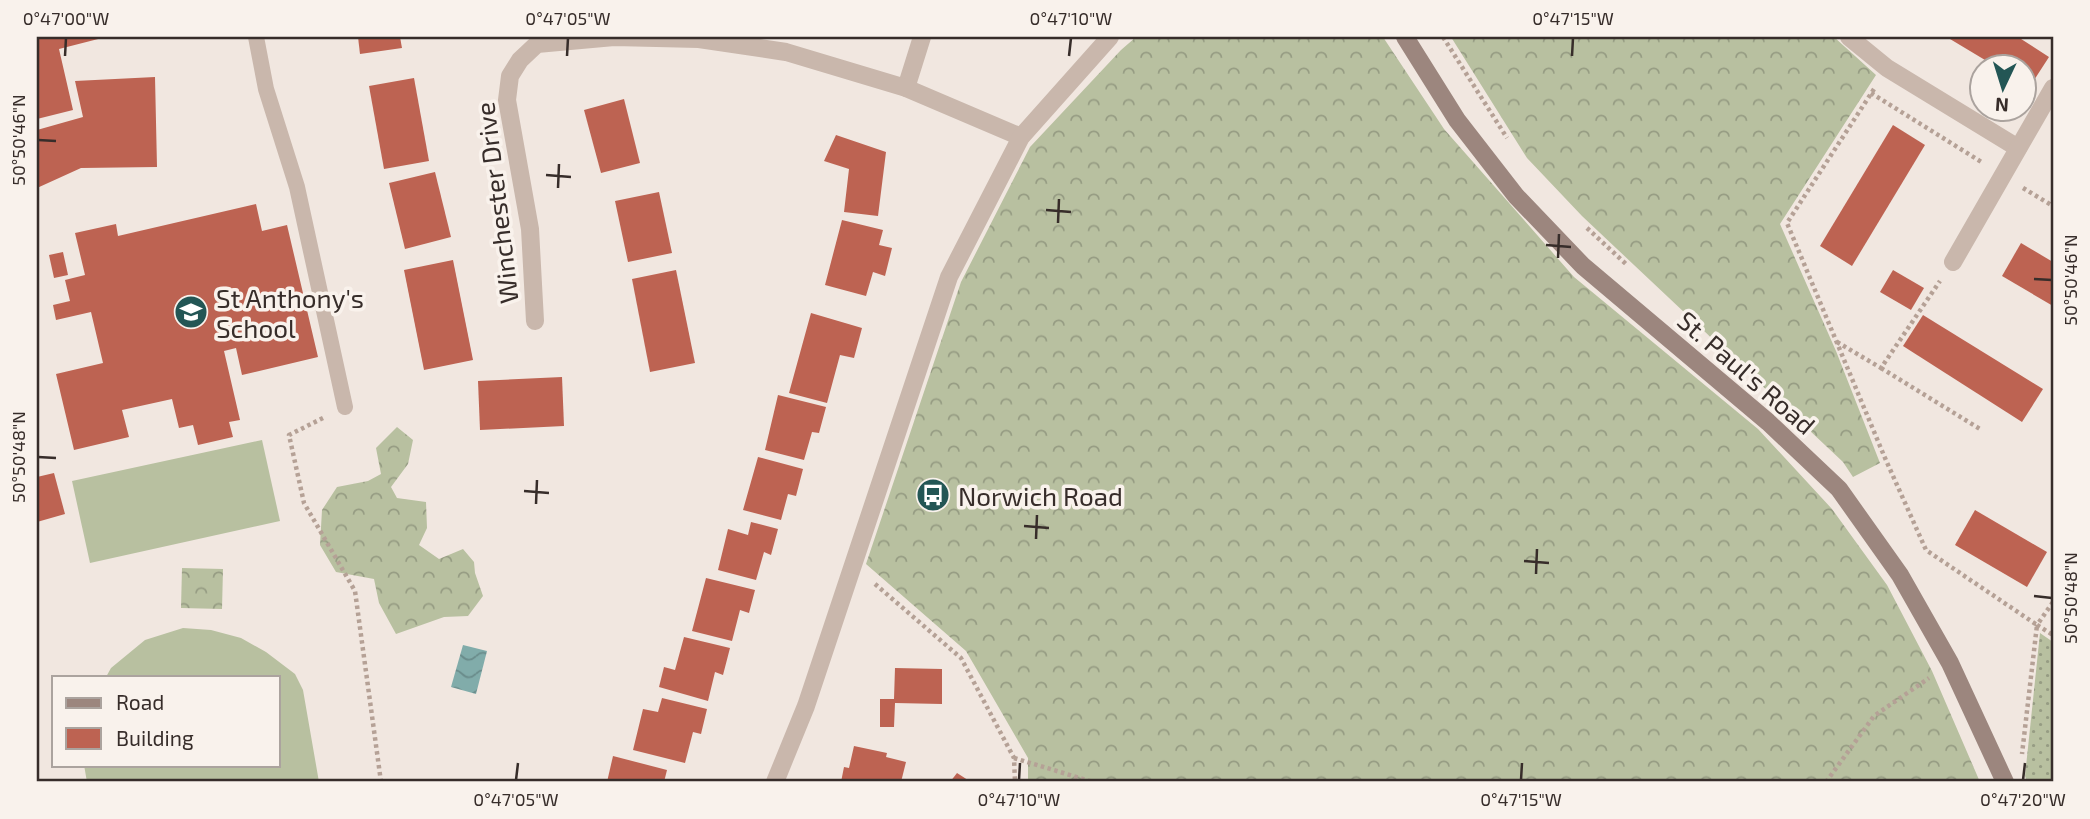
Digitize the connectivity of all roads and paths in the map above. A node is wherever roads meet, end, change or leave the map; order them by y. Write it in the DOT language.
graph roads {
  1 [pos="256,37"];
  2 [pos="922,37"];
  3 [pos="1110,37"];
  4 [pos="1405,37"];
  5 [pos="1443,37"];
  6 [pos="1849,37"];
  7 [pos="1887,68"];
  8 [pos="906,88"];
  9 [pos="2053,88"];
  10 [pos="1871,93"];
  11 [pos="1021,137"];
  12 [pos="2018,148"];
  13 [pos="1514,149"];
  14 [pos="2003,176"];
  15 [pos="2053,206"];
  16 [pos="1577,219"];
  17 [pos="1953,262"];
  18 [pos="1628,266"];
  19 [pos="535,321"];
  20 [pos="1836,342"];
  21 [pos="1881,368"];
  22 [pos="345,407"];
  23 [pos="1980,429"];
  24 [pos="853,565"];
  25 [pos="2053,602"];
  26 [pos="2037,625"];
  27 [pos="2053,635"];
  28 [pos="1950,663"];
  29 [pos="2022,756"];
  30 [pos="1014,758"];
  31 [pos="382,782"];
  32 [pos="775,782"];
  33 [pos="1015,782"];
  34 [pos="1093,782"];
  35 [pos="1826,782"];
  36 [pos="2005,782"];
  1 -- 22 [label="lane"];
  2 -- 8 [label="street"];
  3 -- 11 [label="street"];
  4 -- 28 [label="main road, St. Paul's Road"];
  5 -- 13 [label="path"];
  6 -- 7 [label="street"];
  7 -- 10 [label="path"];
  7 -- 12 [label="street"];
  8 -- 11 [label="street, Winchester Drive"];
  8 -- 19 [label="street, Winchester Drive"];
  9 -- 12 [label="street"];
  10 -- 14 [label="path"];
  10 -- 20 [label="path"];
  11 -- 24 [label="street"];
  12 -- 14 [label="street"];
  14 -- 15 [label="path"];
  14 -- 17 [label="street"];
  16 -- 18 [label="path"];
  17 -- 21 [label="path"];
  20 -- 21 [label="path"];
  20 -- 26 [label="path"];
  21 -- 23 [label="path"];
  22 -- 31 [label="path"];
  24 -- 30 [label="path"];
  24 -- 32 [label="street"];
  25 -- 26 [label="path"];
  26 -- 27 [label="path"];
  26 -- 29 [label="path"];
  28 -- 35 [label="path"];
  28 -- 36 [label="main road, St. Paul's Road"];
  30 -- 33 [label="path"];
  30 -- 34 [label="path"];
}
